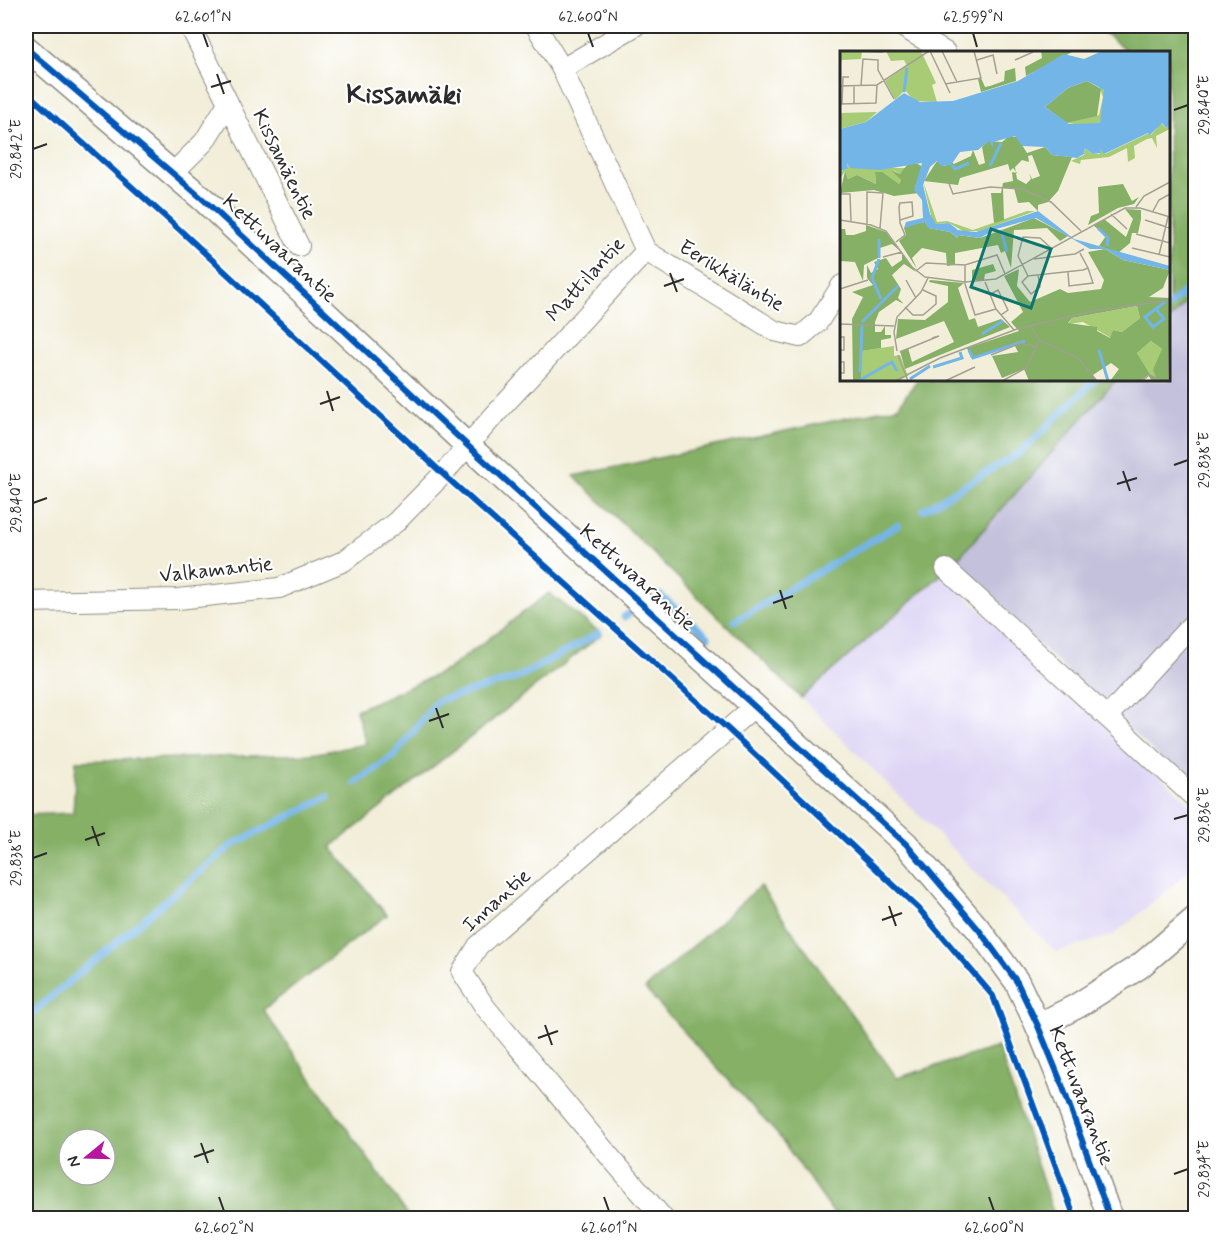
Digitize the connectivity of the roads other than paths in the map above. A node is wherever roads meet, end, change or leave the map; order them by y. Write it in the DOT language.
graph roads {
  1 [pos="190,26"];
  2 [pos="536,26"];
  3 [pos="635,26"];
  4 [pos="901,26"];
  5 [pos="26,48"];
  6 [pos="943,51"];
  7 [pos="562,69"];
  8 [pos="228,103"];
  9 [pos="173,173"];
  10 [pos="299,246"];
  11 [pos="646,251"];
  12 [pos="840,288"];
  13 [pos="468,446"];
  14 [pos="946,569"];
  15 [pos="26,610"];
  16 [pos="1196,620"];
  17 [pos="755,706"];
  18 [pos="1107,717"];
  19 [pos="1196,799"];
  20 [pos="1196,918"];
  21 [pos="1038,1026"];
  22 [pos="663,1218"];
  23 [pos="1110,1218"];
  1 -- 8 [label="street, Kissamäentie"];
  2 -- 7 [label="street, Mattilantie"];
  3 -- 7 [label="street"];
  4 -- 6 [label="street"];
  5 -- 9 [label="street, Kettuvaarantie"];
  7 -- 11 [label="street, Mattilantie"];
  8 -- 9 [label="street, Kissamäentie"];
  8 -- 10 [label="street, Kissamäentie"];
  9 -- 13 [label="street, Kettuvaarantie"];
  11 -- 12 [label="street, Eerikkäläntie"];
  11 -- 13 [label="street, Mattilantie"];
  13 -- 15 [label="street, Valkamantie"];
  13 -- 17 [label="street, Kettuvaarantie"];
  14 -- 18 [label="street"];
  16 -- 18 [label="street"];
  17 -- 21 [label="street, Kettuvaarantie"];
  17 -- 22 [label="street, Innantie"];
  18 -- 19 [label="street"];
  20 -- 21 [label="street"];
  21 -- 23 [label="street, Kettuvaarantie"];
}
